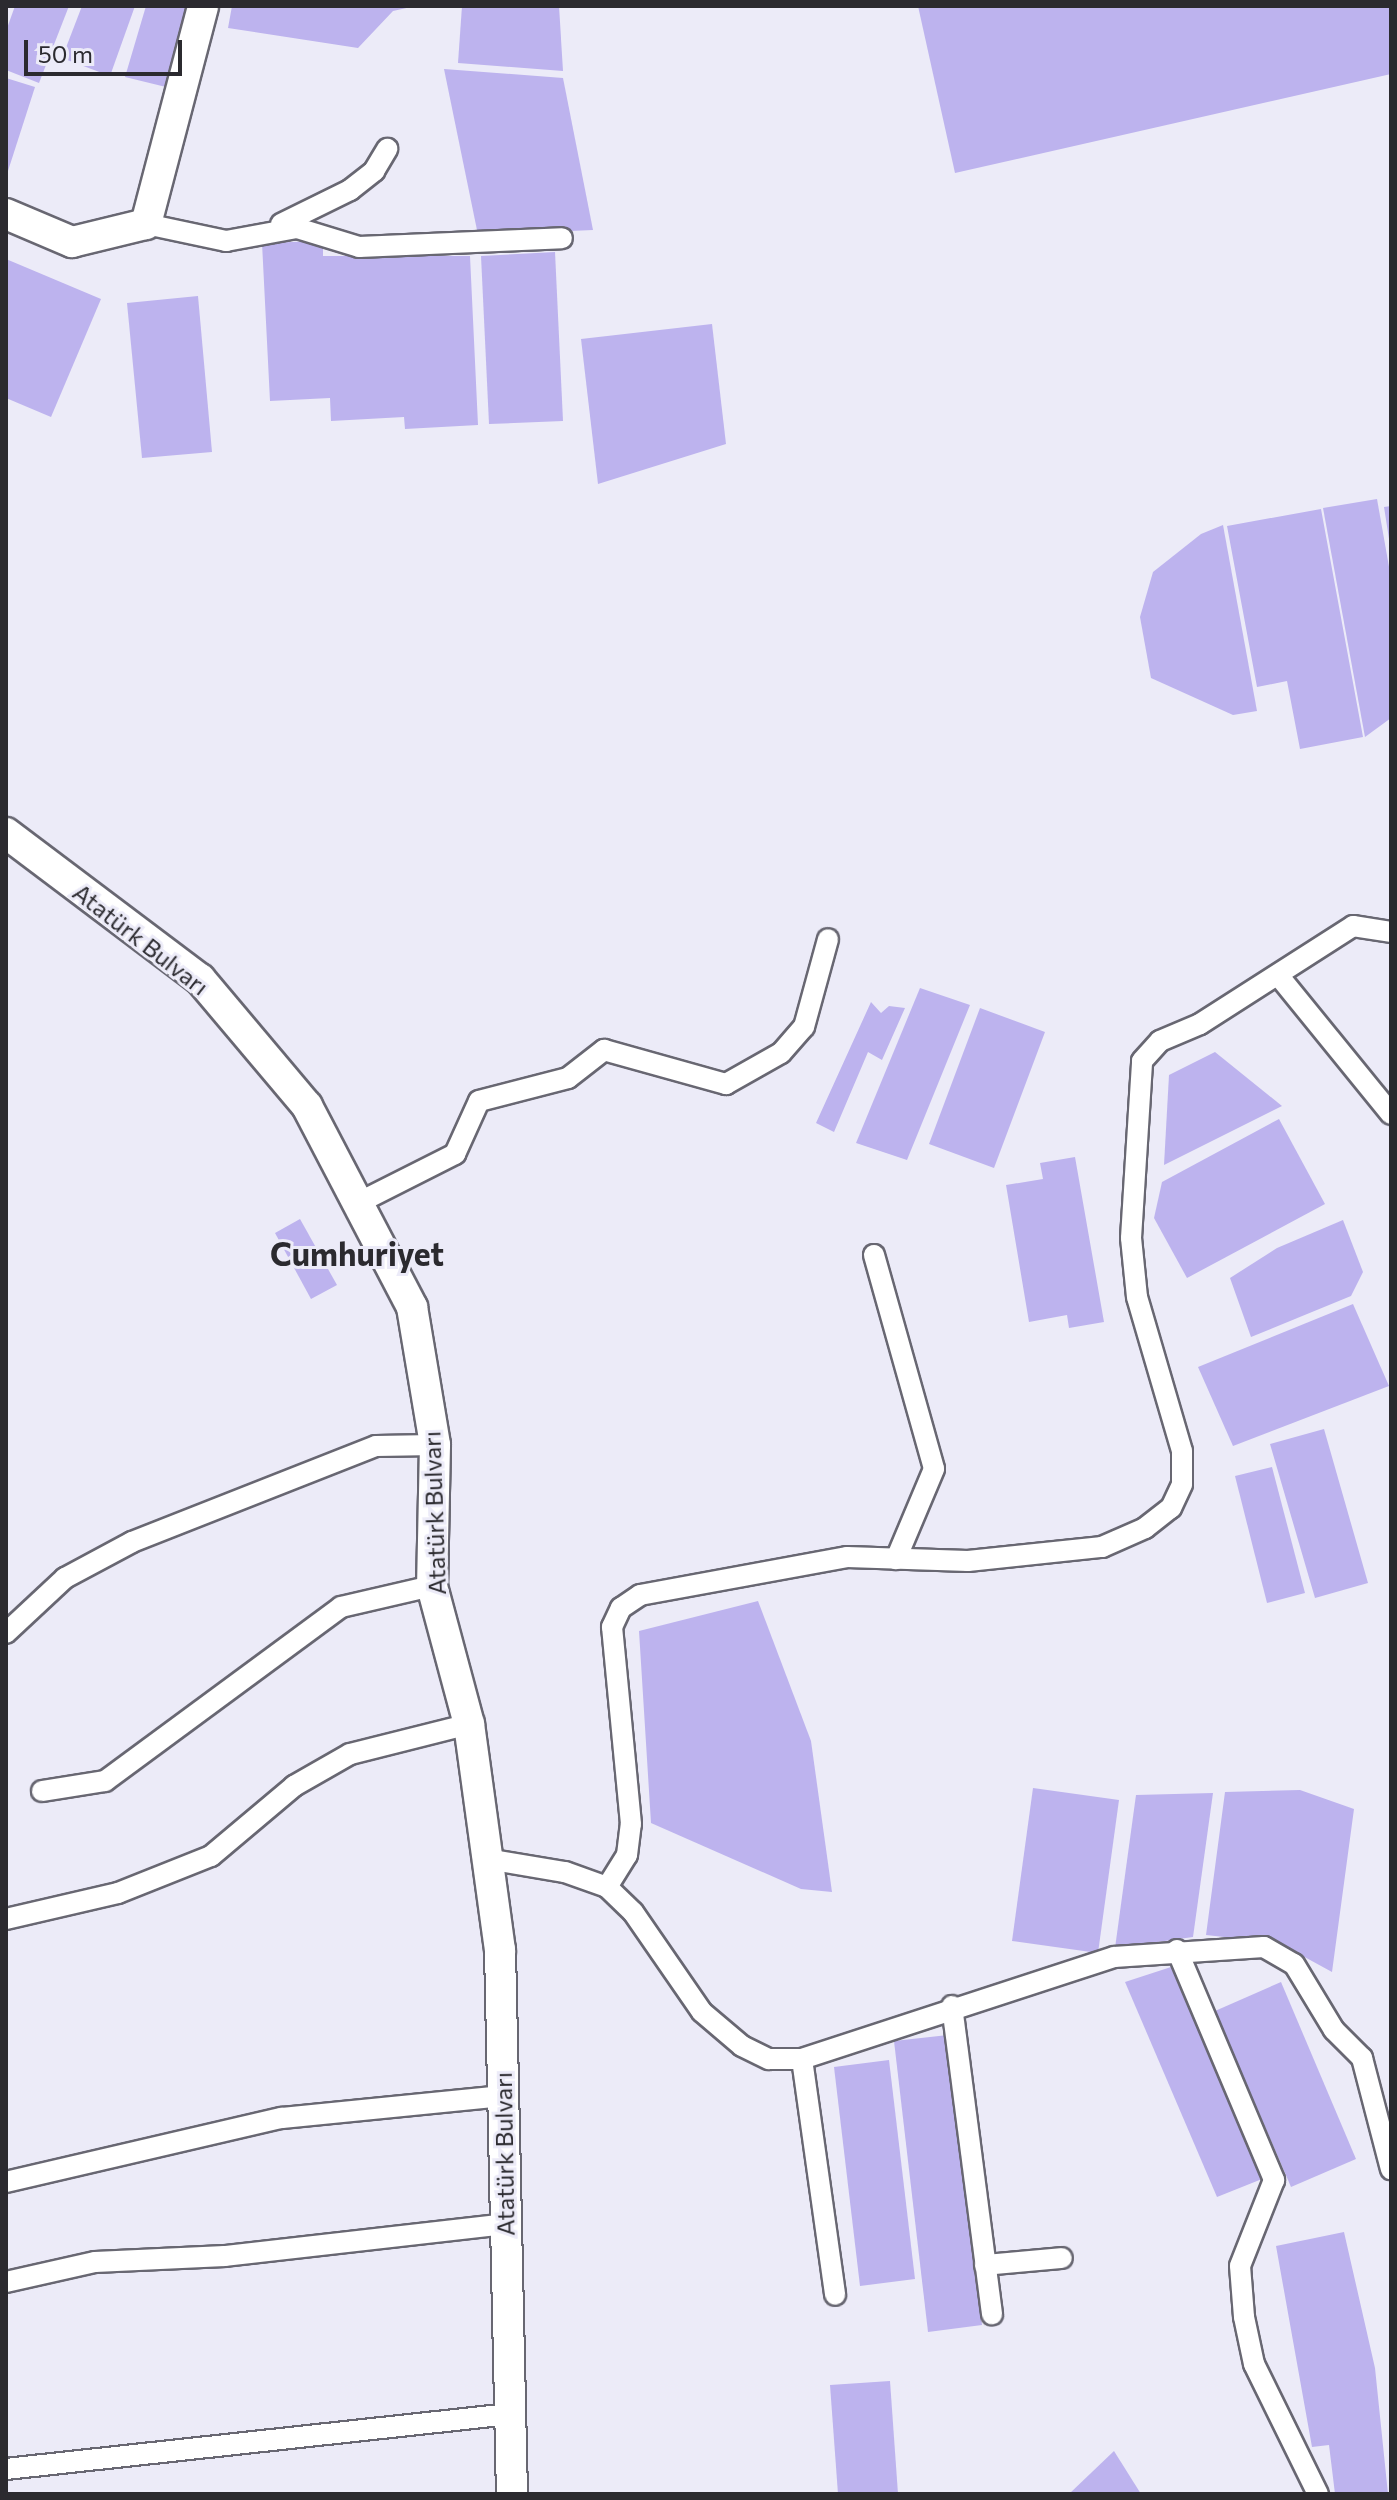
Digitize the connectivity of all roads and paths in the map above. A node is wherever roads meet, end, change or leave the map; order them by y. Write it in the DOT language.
graph roads {
  1 [pos="203,6"];
  2 [pos="387,149"];
  3 [pos="6,214"];
  4 [pos="146,224"];
  5 [pos="266,229"];
  6 [pos="562,238"];
  7 [pos="6,833"];
  8 [pos="1391,932"];
  9 [pos="828,939"];
  10 [pos="1278,975"];
  11 [pos="1391,1114"];
  12 [pos="358,1203"];
  13 [pos="874,1255"];
  14 [pos="435,1445"];
  15 [pos="896,1559"];
  16 [pos="432,1586"];
  17 [pos="6,1633"];
  18 [pos="469,1724"];
  19 [pos="42,1791"];
  20 [pos="487,1859"];
  21 [pos="607,1887"];
  22 [pos="6,1919"];
  23 [pos="1177,1950"];
  24 [pos="952,2006"];
  25 [pos="802,2059"];
  26 [pos="503,2096"];
  27 [pos="1391,2169"];
  28 [pos="6,2182"];
  29 [pos="506,2224"];
  30 [pos="1062,2258"];
  31 [pos="985,2265"];
  32 [pos="6,2282"];
  33 [pos="835,2295"];
  34 [pos="992,2314"];
  35 [pos="510,2414"];
  36 [pos="6,2469"];
  37 [pos="512,2494"];
  38 [pos="1318,2494"];
  1 -- 4 [label="street"];
  2 -- 5 [label="street"];
  3 -- 4 [label="street"];
  4 -- 5 [label="street"];
  5 -- 6 [label="street"];
  7 -- 12 [label="street, Atatürk Bulvarı"];
  8 -- 10 [label="street"];
  9 -- 12 [label="street"];
  10 -- 11 [label="street"];
  10 -- 15 [label="street"];
  12 -- 14 [label="street, Atatürk Bulvarı"];
  13 -- 15 [label="street"];
  14 -- 16 [label="street, Atatürk Bulvarı"];
  14 -- 17 [label="street"];
  15 -- 21 [label="street"];
  16 -- 18 [label="street, Atatürk Bulvarı"];
  16 -- 19 [label="street"];
  18 -- 20 [label="street, Atatürk Bulvarı"];
  18 -- 22 [label="street"];
  20 -- 21 [label="street"];
  20 -- 26 [label="street, Atatürk Bulvarı"];
  21 -- 25 [label="street"];
  23 -- 24 [label="street"];
  23 -- 27 [label="street"];
  23 -- 38 [label="street"];
  24 -- 25 [label="street"];
  24 -- 31 [label="street"];
  25 -- 33 [label="street"];
  26 -- 28 [label="street"];
  26 -- 29 [label="street, Atatürk Bulvarı"];
  29 -- 32 [label="street"];
  29 -- 35 [label="street, Atatürk Bulvarı"];
  30 -- 31 [label="street"];
  31 -- 34 [label="street"];
  35 -- 36 [label="street"];
  35 -- 37 [label="street, Atatürk Bulvarı"];
}
